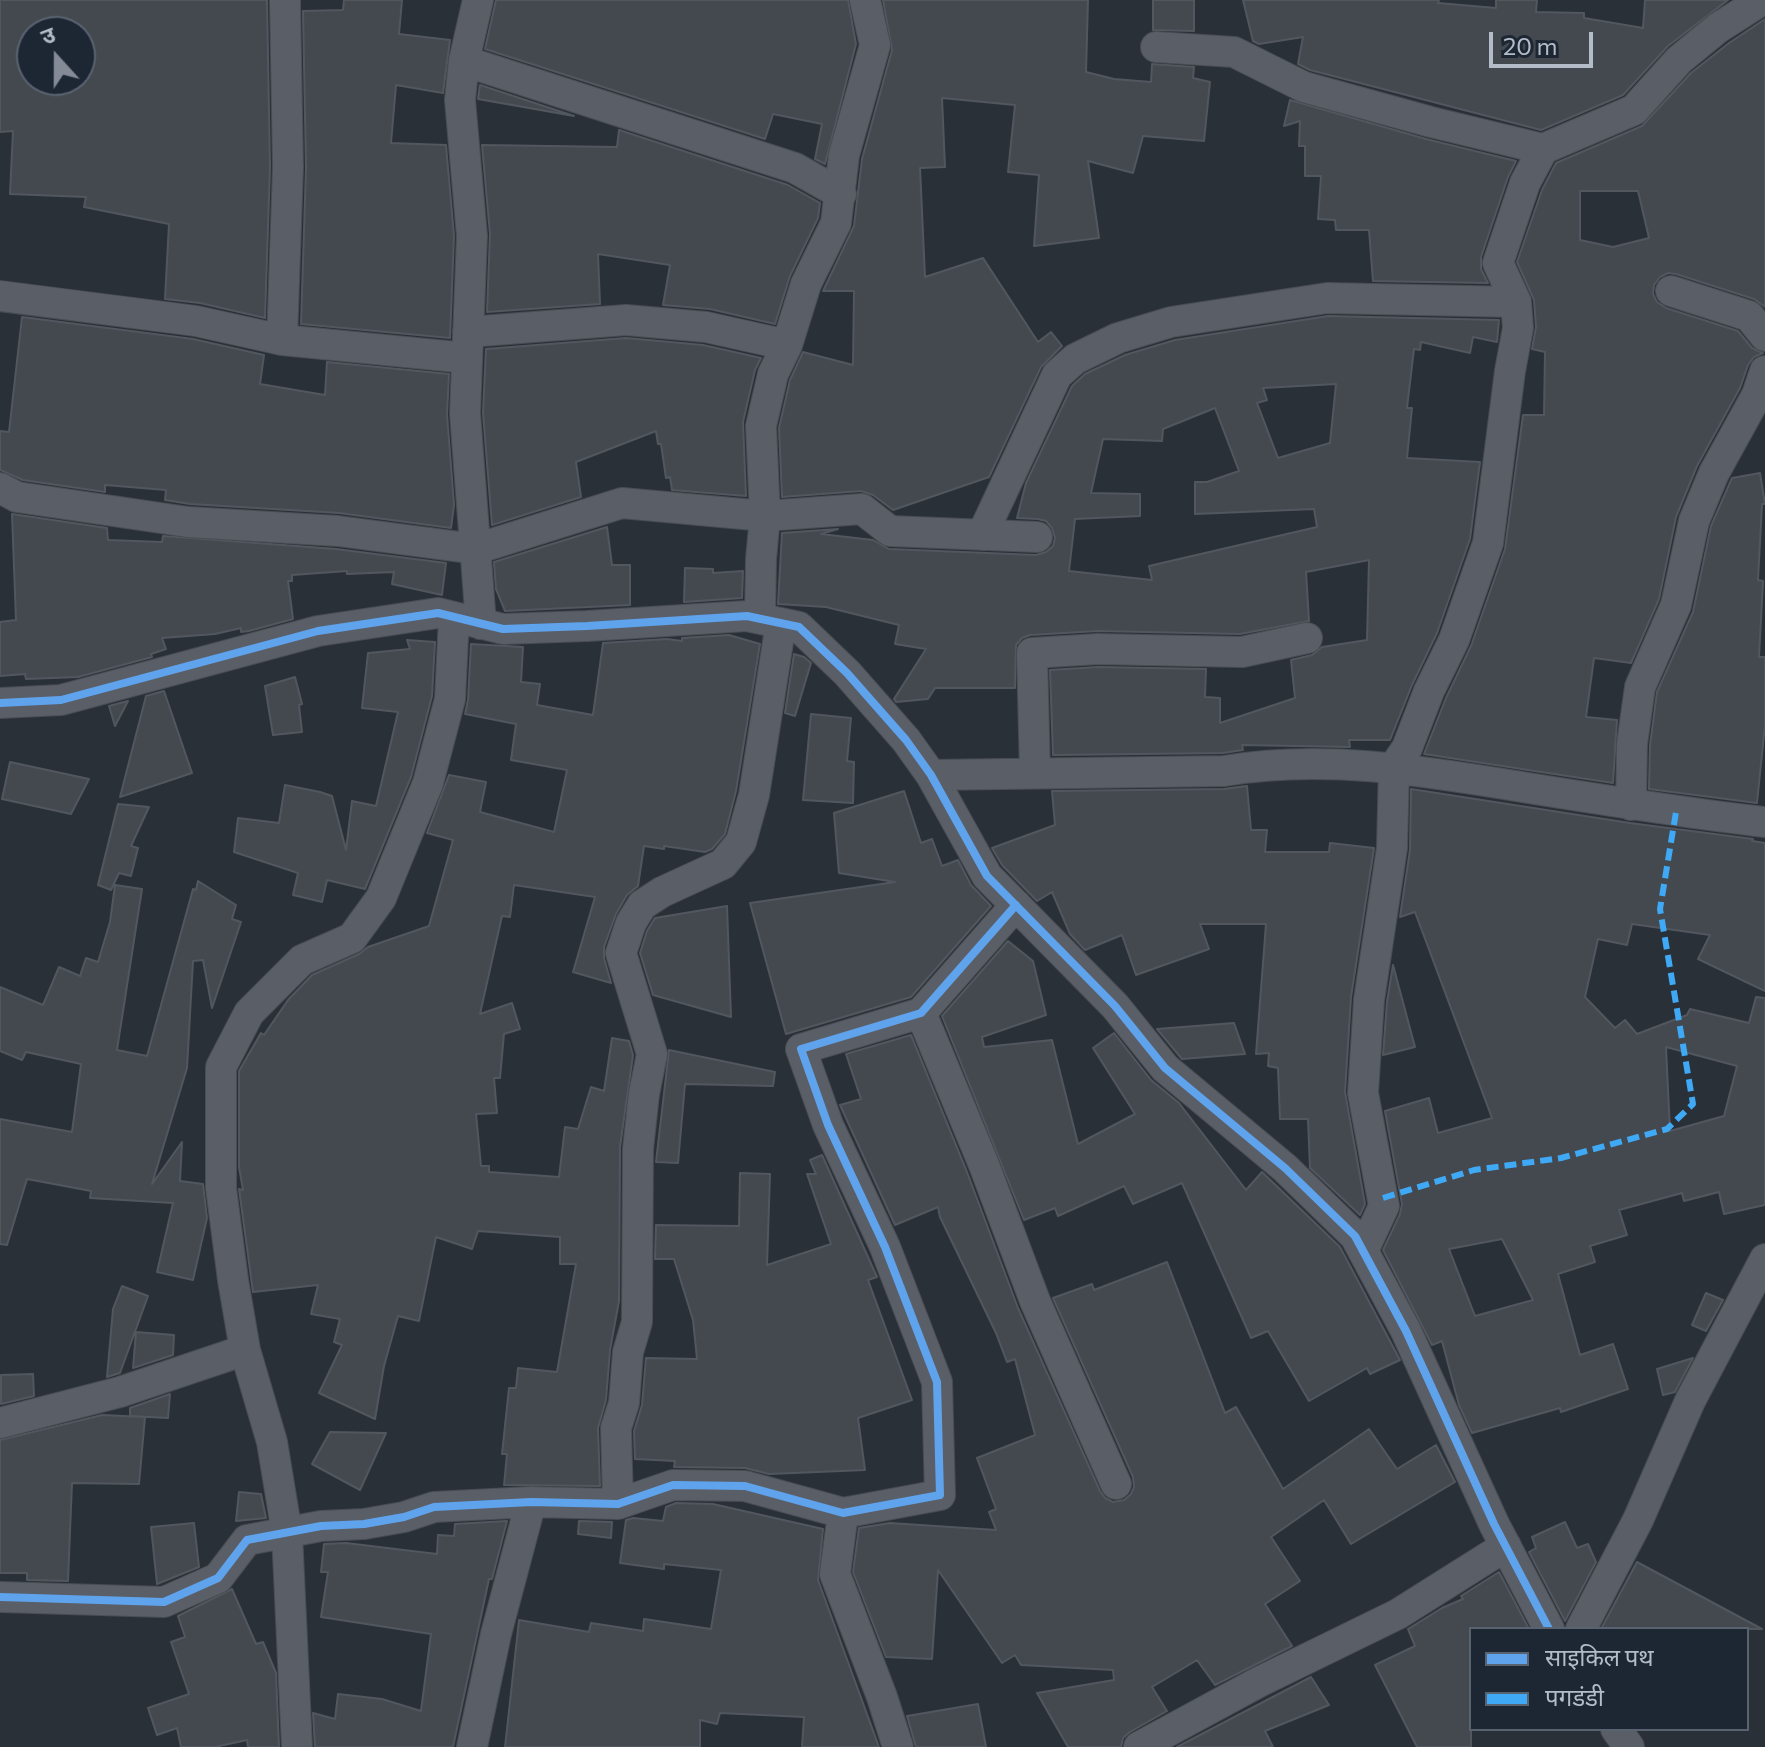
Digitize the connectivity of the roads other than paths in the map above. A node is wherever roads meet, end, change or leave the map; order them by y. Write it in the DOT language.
graph roads {
  1 [pos="285,0"];
  2 [pos="478,0"];
  3 [pos="865,0"];
  4 [pos="1762,0"];
  5 [pos="1156,47"];
  6 [pos="464,61"];
  7 [pos="1543,149"];
  8 [pos="841,194"];
  9 [pos="1671,291"];
  10 [pos="0,296"];
  11 [pos="1516,302"];
  12 [pos="1765,336"];
  13 [pos="282,340"];
  14 [pos="467,345"];
  15 [pos="787,345"];
  16 [pos="1765,371"];
  17 [pos="0,488"];
  18 [pos="765,516"];
  19 [pos="982,535"];
  20 [pos="1037,537"];
  21 [pos="476,549"];
  22 [pos="468,620"];
  23 [pos="770,620"];
  24 [pos="1307,638"];
  25 [pos="0,703"];
  26 [pos="1394,767"];
  27 [pos="1035,773"];
  28 [pos="931,775"];
  29 [pos="1631,805"];
  30 [pos="1765,822"];
  31 [pos="1016,905"];
  32 [pos="921,1013"];
  33 [pos="1363,1251"];
  34 [pos="1763,1266"];
  35 [pos="245,1350"];
  36 [pos="0,1423"];
  37 [pos="1116,1484"];
  38 [pos="531,1502"];
  39 [pos="618,1504"];
  40 [pos="843,1513"];
  41 [pos="287,1533"];
  42 [pos="1506,1546"];
  43 [pos="0,1597"];
  44 [pos="1548,1627"];
  45 [pos="1582,1627"];
  46 [pos="297,1747"];
  47 [pos="472,1747"];
  48 [pos="898,1747"];
  49 [pos="1139,1747"];
  1 -- 13 [label="street"];
  2 -- 6 [label="street"];
  3 -- 8 [label="street"];
  4 -- 7 [label="street"];
  5 -- 7 [label="street"];
  6 -- 8 [label="street"];
  6 -- 14 [label="street"];
  7 -- 11 [label="street"];
  8 -- 15 [label="street"];
  9 -- 12 [label="street"];
  10 -- 13 [label="street"];
  11 -- 19 [label="street"];
  11 -- 26 [label="street"];
  13 -- 14 [label="street"];
  14 -- 15 [label="street"];
  14 -- 21 [label="street"];
  15 -- 18 [label="street"];
  16 -- 29 [label="street"];
  17 -- 21 [label="street"];
  18 -- 19 [label="street"];
  18 -- 21 [label="street"];
  18 -- 23 [label="street"];
  19 -- 20 [label="street"];
  21 -- 22 [label="street"];
  22 -- 23 [label="street"];
  22 -- 25 [label="street"];
  22 -- 35 [label="street"];
  23 -- 28 [label="street"];
  23 -- 39 [label="street"];
  24 -- 27 [label="street"];
  26 -- 27 [label="street"];
  26 -- 29 [label="street"];
  26 -- 33 [label="street"];
  27 -- 28 [label="street"];
  28 -- 31 [label="street"];
  29 -- 30 [label="street"];
  31 -- 32 [label="street"];
  31 -- 33 [label="street"];
  32 -- 37 [label="street"];
  32 -- 40 [label="street"];
  33 -- 42 [label="street"];
  34 -- 45 [label="street"];
  35 -- 36 [label="street"];
  35 -- 41 [label="street"];
  38 -- 39 [label="street"];
  38 -- 41 [label="street"];
  38 -- 47 [label="street"];
  39 -- 40 [label="street"];
  40 -- 48 [label="street"];
  41 -- 43 [label="street"];
  41 -- 46 [label="street"];
  42 -- 44 [label="street"];
  42 -- 49 [label="street"];
}
